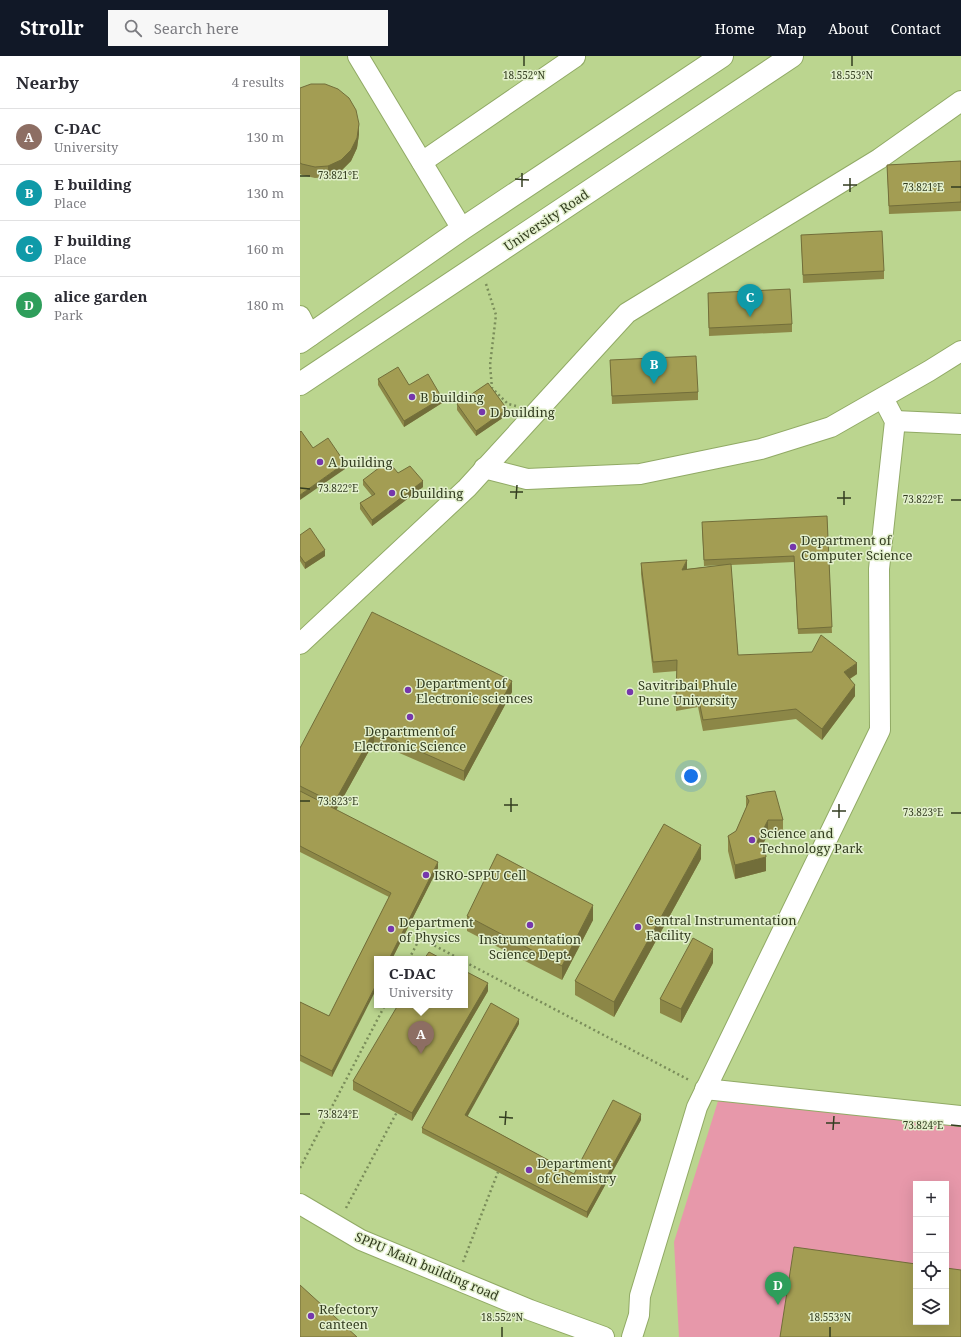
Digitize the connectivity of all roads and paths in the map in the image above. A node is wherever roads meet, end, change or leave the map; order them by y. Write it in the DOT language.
graph roads {
  1 [pos="358,56"];
  2 [pos="722,56"];
  3 [pos="792,56"];
  4 [pos="575,57"];
  5 [pos="961,101"];
  6 [pos="422,162"];
  7 [pos="462,229"];
  8 [pos="477,266"];
  9 [pos="300,316"];
  10 [pos="305,339"];
  11 [pos="961,351"];
  12 [pos="300,384"];
  13 [pos="883,398"];
  14 [pos="538,409"];
  15 [pos="895,421"];
  16 [pos="961,424"];
  17 [pos="484,468"];
  18 [pos="300,644"];
  19 [pos="411,956"];
  20 [pos="454,956"];
  21 [pos="468,964"];
  22 [pos="383,1008"];
  23 [pos="705,1089"];
  24 [pos="399,1107"];
  25 [pos="961,1116"];
  26 [pos="300,1168"];
  27 [pos="498,1172"];
  28 [pos="300,1204"];
  29 [pos="337,1226"];
  30 [pos="456,1279"];
  31 [pos="560,1330"];
  32 [pos="604,1337"];
  33 [pos="632,1337"];
  1 -- 6 [label="lane"];
  2 -- 7 [label="main road"];
  3 -- 8 [label="main road, University Road"];
  4 -- 6 [label="lane"];
  5 -- 14 [label="lane"];
  6 -- 7 [label="lane"];
  7 -- 10 [label="main road"];
  8 -- 12 [label="main road, University Road"];
  8 -- 14 [label="path"];
  9 -- 10 [label="lane"];
  11 -- 13 [label="lane"];
  13 -- 15 [label="lane"];
  13 -- 17 [label="lane"];
  14 -- 17 [label="lane"];
  15 -- 16 [label="lane"];
  15 -- 23 [label="lane"];
  17 -- 18 [label="lane"];
  19 -- 20 [label="path"];
  21 -- 23 [label="path"];
  22 -- 26 [label="path"];
  23 -- 25 [label="lane"];
  23 -- 33 [label="lane"];
  24 -- 29 [label="path"];
  27 -- 30 [label="path"];
  28 -- 29 [label="lane, SPPU Main building road"];
  29 -- 30 [label="lane, SPPU Main building road"];
  30 -- 31 [label="lane, SPPU Main building road"];
  31 -- 32 [label="lane, SPPU Main building road"];
}
